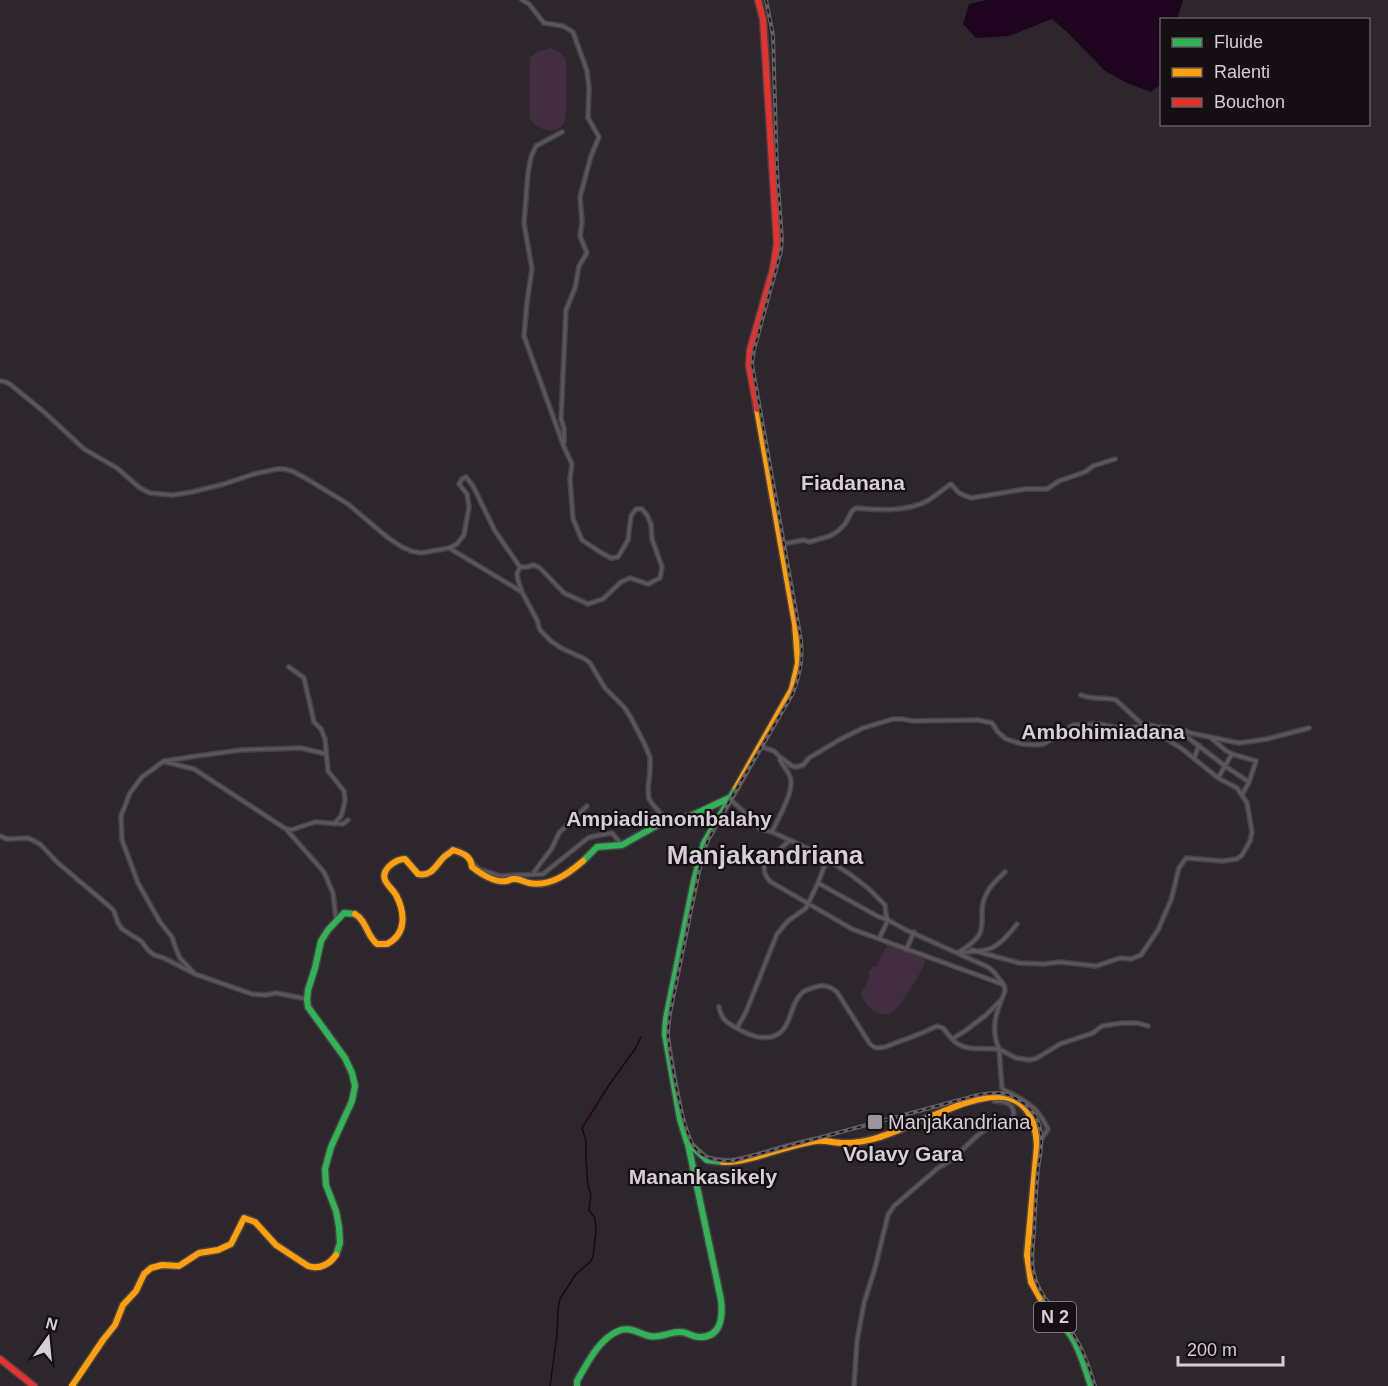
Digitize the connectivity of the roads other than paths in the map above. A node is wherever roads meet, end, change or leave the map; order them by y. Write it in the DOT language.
graph roads {
  1 [pos="522,0"];
  2 [pos="758,0"];
  3 [pos="562,132"];
  4 [pos="0,381"];
  5 [pos="564,447"];
  6 [pos="1115,459"];
  7 [pos="781,543"];
  8 [pos="449,548"];
  9 [pos="520,567"];
  10 [pos="522,592"];
  11 [pos="289,667"];
  12 [pos="1081,695"];
  13 [pos="1144,726"];
  14 [pos="1159,727"];
  15 [pos="1309,728"];
  16 [pos="1209,736"];
  17 [pos="1198,745"];
  18 [pos="759,746"];
  19 [pos="326,754"];
  20 [pos="1232,754"];
  21 [pos="780,756"];
  22 [pos="1194,759"];
  23 [pos="164,761"];
  24 [pos="1225,766"];
  25 [pos="1218,778"];
  26 [pos="1249,782"];
  27 [pos="1242,795"];
  28 [pos="729,798"];
  29 [pos="587,806"];
  30 [pos="348,820"];
  31 [pos="668,821"];
  32 [pos="333,824"];
  33 [pos="286,829"];
  34 [pos="772,832"];
  35 [pos="0,836"];
  36 [pos="790,841"];
  37 [pos="622,845"];
  38 [pos="827,859"];
  39 [pos="472,862"];
  40 [pos="1005,872"];
  41 [pos="527,874"];
  42 [pos="818,883"];
  43 [pos="808,904"];
  44 [pos="337,920"];
  45 [pos="888,920"];
  46 [pos="1017,924"];
  47 [pos="914,933"];
  48 [pos="879,940"];
  49 [pos="906,950"];
  50 [pos="972,950"];
  51 [pos="958,953"];
  52 [pos="195,974"];
  53 [pos="1004,985"];
  54 [pos="307,999"];
  55 [pos="1002,999"];
  56 [pos="719,1006"];
  57 [pos="1148,1026"];
  58 [pos="737,1028"];
  59 [pos="952,1039"];
  60 [pos="999,1049"];
  61 [pos="992,1096"];
  62 [pos="687,1142"];
  63 [pos="1037,1146"];
  64 [pos="0,1359"];
  65 [pos="34,1386"];
  66 [pos="72,1386"];
  67 [pos="577,1386"];
  68 [pos="854,1386"];
  69 [pos="1092,1386"];
  1 -- 5 [label="street"];
  2 -- 7 [label="main road"];
  3 -- 5 [label="street"];
  4 -- 8 [label="street"];
  5 -- 9 [label="street"];
  6 -- 7 [label="street"];
  7 -- 18 [label="main road"];
  8 -- 9 [label="street"];
  8 -- 10 [label="street"];
  9 -- 10 [label="street"];
  10 -- 31 [label="street"];
  11 -- 19 [label="street"];
  12 -- 13 [label="street"];
  13 -- 14 [label="street"];
  13 -- 21 [label="street"];
  13 -- 22 [label="street"];
  14 -- 16 [label="street"];
  14 -- 17 [label="street"];
  15 -- 16 [label="street"];
  16 -- 20 [label="street"];
  17 -- 22 [label="street"];
  17 -- 24 [label="street"];
  18 -- 21 [label="street"];
  18 -- 28 [label="main road"];
  19 -- 23 [label="street"];
  19 -- 32 [label="street"];
  20 -- 24 [label="street"];
  20 -- 26 [label="street"];
  21 -- 34 [label="street"];
  22 -- 25 [label="street"];
  23 -- 33 [label="street"];
  23 -- 52 [label="street"];
  24 -- 25 [label="street"];
  24 -- 26 [label="street"];
  25 -- 27 [label="street"];
  26 -- 27 [label="street"];
  27 -- 50 [label="street"];
  28 -- 31 [label="main road"];
  28 -- 34 [label="street"];
  28 -- 62 [label="main road"];
  29 -- 41 [label="street"];
  30 -- 32 [label="street"];
  31 -- 37 [label="main road"];
  32 -- 33 [label="street"];
  33 -- 44 [label="street"];
  34 -- 36 [label="street"];
  35 -- 52 [label="street"];
  36 -- 38 [label="street"];
  36 -- 43 [label="street"];
  37 -- 39 [label="main road"];
  37 -- 41 [label="street"];
  38 -- 42 [label="street"];
  38 -- 45 [label="street"];
  39 -- 41 [label="street"];
  39 -- 44 [label="main road"];
  40 -- 51 [label="street"];
  42 -- 43 [label="street"];
  42 -- 45 [label="street"];
  43 -- 48 [label="street"];
  43 -- 58 [label="street"];
  44 -- 54 [label="main road"];
  45 -- 47 [label="street"];
  45 -- 48 [label="street"];
  46 -- 50 [label="street"];
  47 -- 49 [label="street"];
  47 -- 51 [label="street"];
  48 -- 49 [label="street"];
  49 -- 53 [label="street"];
  50 -- 51 [label="street"];
  51 -- 53 [label="street"];
  52 -- 54 [label="street"];
  53 -- 55 [label="street"];
  54 -- 66 [label="main road"];
  55 -- 59 [label="street"];
  55 -- 60 [label="street"];
  56 -- 58 [label="street"];
  57 -- 60 [label="street"];
  58 -- 59 [label="street"];
  59 -- 60 [label="street"];
  60 -- 63 [label="street"];
  61 -- 62 [label="main road"];
  61 -- 63 [label="main road, N 2"];
  61 -- 68 [label="street"];
  62 -- 67 [label="main road"];
  63 -- 69 [label="main road, N 2"];
  64 -- 65 [label="main road"];
}
